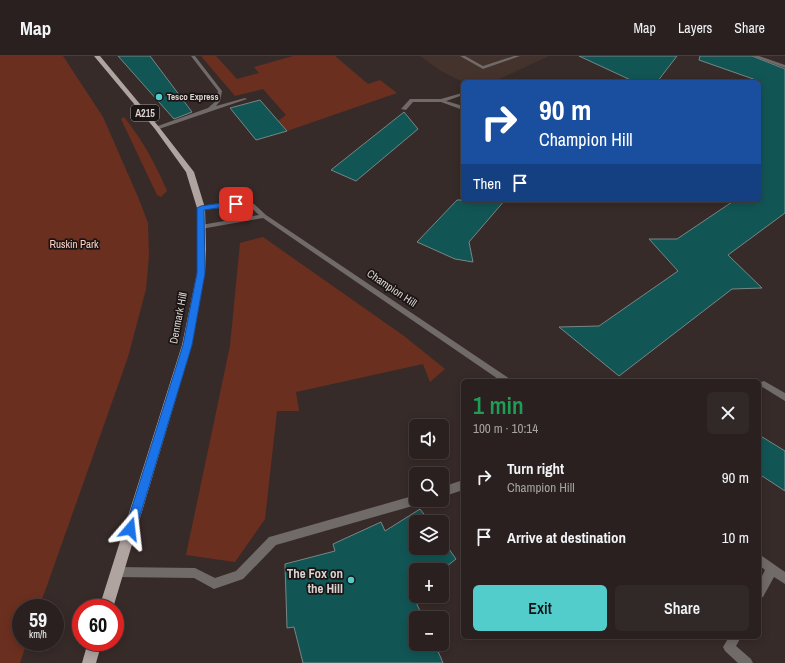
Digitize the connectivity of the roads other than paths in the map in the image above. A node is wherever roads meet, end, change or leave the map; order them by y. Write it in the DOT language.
graph roads {
  1 [pos="97,56"];
  2 [pos="193,56"];
  3 [pos="462,56"];
  4 [pos="518,56"];
  5 [pos="755,56"];
  6 [pos="785,67"];
  7 [pos="461,94"];
  8 [pos="245,99"];
  9 [pos="441,101"];
  10 [pos="461,107"];
  11 [pos="210,109"];
  12 [pos="404,109"];
  13 [pos="157,128"];
  14 [pos="201,208"];
  15 [pos="264,216"];
  16 [pos="201,227"];
  17 [pos="503,379"];
  18 [pos="764,384"];
  19 [pos="785,397"];
  20 [pos="461,486"];
  21 [pos="449,490"];
  22 [pos="409,502"];
  23 [pos="761,561"];
  24 [pos="772,569"];
  25 [pos="117,572"];
  26 [pos="785,578"];
  27 [pos="761,589"];
  28 [pos="109,599"];
  29 [pos="734,639"];
  30 [pos="92,651"];
  31 [pos="89,663"];
  32 [pos="746,663"];
  1 -- 13 [label="main road, Denmark Hill / A215"];
  2 -- 11 [label="street"];
  3 -- 4 [label="street"];
  5 -- 6 [label="street"];
  7 -- 9 [label="street"];
  8 -- 11 [label="street"];
  9 -- 10 [label="street"];
  9 -- 12 [label="street"];
  11 -- 13 [label="street"];
  13 -- 14 [label="main road, Denmark Hill / A215"];
  14 -- 15 [label="street, Champion Hill"];
  14 -- 16 [label="main road, Denmark Hill / A215"];
  15 -- 16 [label="street"];
  15 -- 17 [label="street, Champion Hill"];
  16 -- 25 [label="main road, Denmark Hill / A215"];
  18 -- 19 [label="street"];
  20 -- 21 [label="street"];
  22 -- 25 [label="street"];
  23 -- 24 [label="street"];
  24 -- 26 [label="street"];
  24 -- 27 [label="street"];
  25 -- 28 [label="main road, Denmark Hill / A215"];
  29 -- 32 [label="street"];
  30 -- 31 [label="main road"];
}
